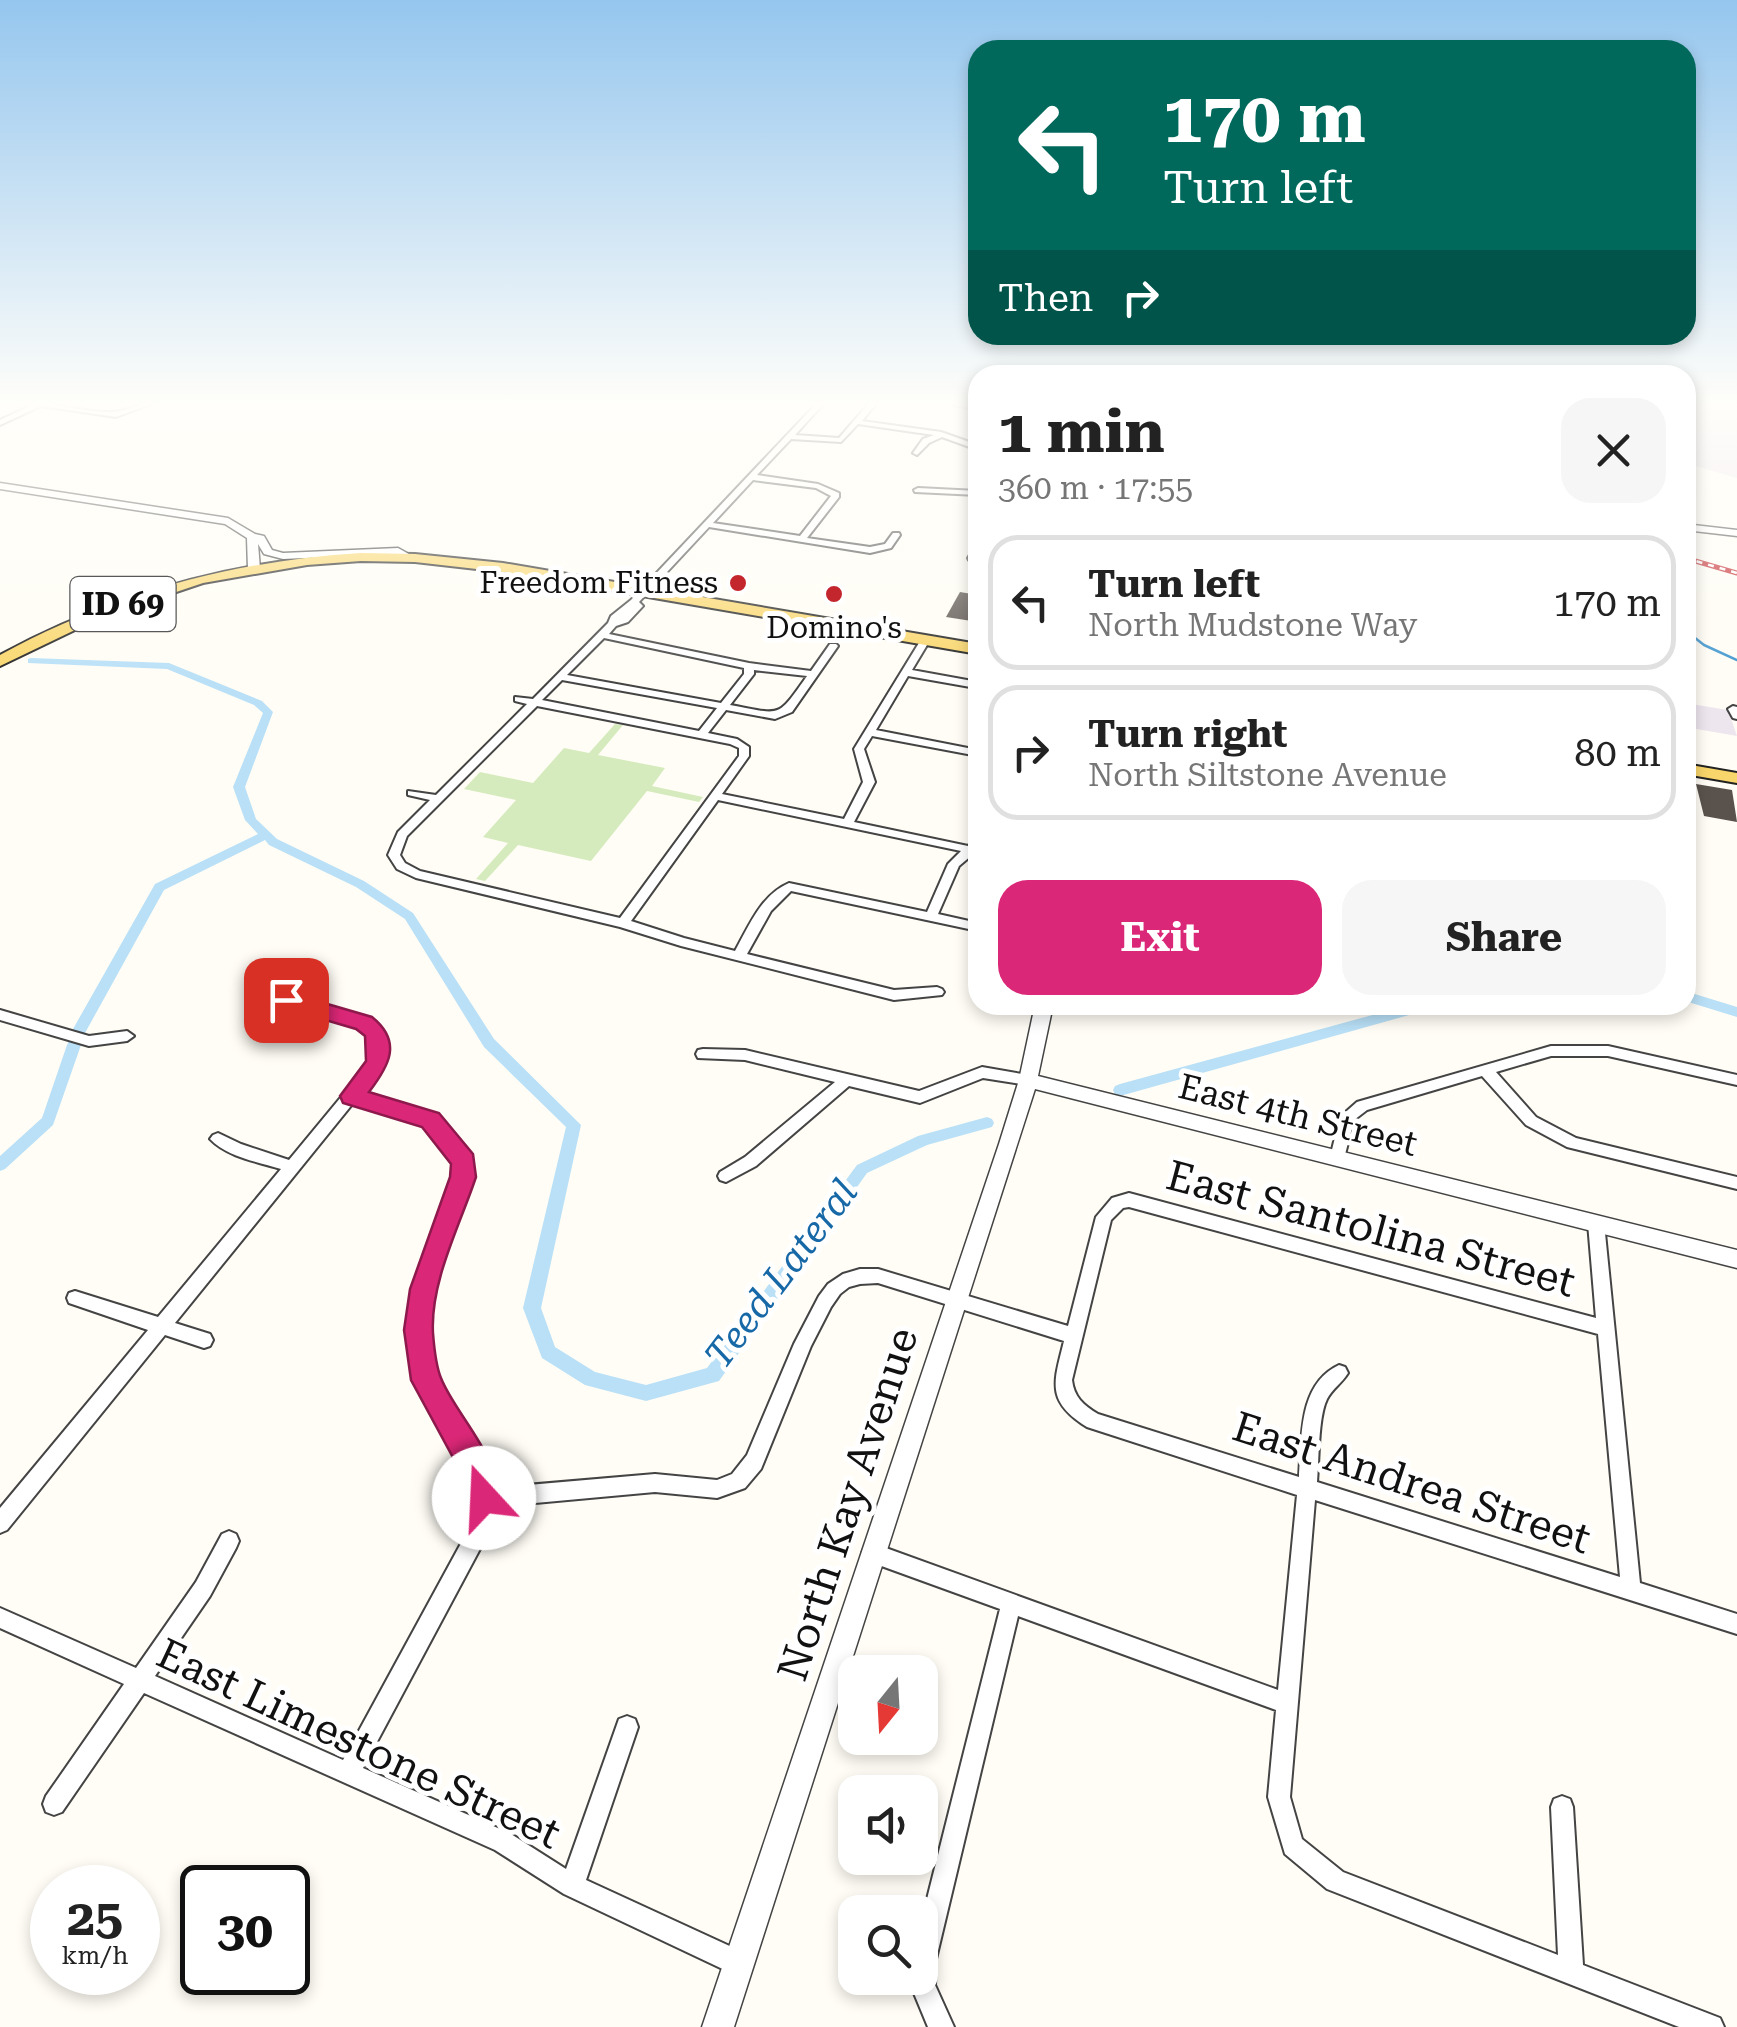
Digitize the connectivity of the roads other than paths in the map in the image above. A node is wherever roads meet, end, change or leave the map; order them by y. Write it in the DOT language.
graph roads {
  1 [pos="66,496"];
  2 [pos="733,496"];
  3 [pos="835,496"];
  4 [pos="706,524"];
  5 [pos="1696,527"];
  6 [pos="1737,533"];
  7 [pos="896,535"];
  8 [pos="252,537"];
  9 [pos="802,539"];
  10 [pos="410,558"];
  11 [pos="254,569"];
  12 [pos="638,597"];
  13 [pos="602,635"];
  14 [pos="925,640"];
  15 [pos="833,646"];
  16 [pos="968,647"];
  17 [pos="0,661"];
  18 [pos="749,666"];
  19 [pos="905,672"];
  20 [pos="814,674"];
  21 [pos="561,677"];
  22 [pos="968,683"];
  23 [pos="519,699"];
  24 [pos="536,702"];
  25 [pos="722,708"];
  26 [pos="868,732"];
  27 [pos="702,734"];
  28 [pos="968,751"];
  29 [pos="1696,771"];
  30 [pos="1737,778"];
  31 [pos="412,793"];
  32 [pos="716,796"];
  33 [pos="439,799"];
  34 [pos="846,824"];
  35 [pos="968,845"];
  36 [pos="968,850"];
  37 [pos="931,916"];
  38 [pos="623,923"];
  39 [pos="968,925"];
  40 [pos="738,956"];
  41 [pos="255,992"];
  42 [pos="937,992"];
  43 [pos="0,1014"];
  44 [pos="1042,1015"];
  45 [pos="127,1036"];
  46 [pos="702,1054"];
  47 [pos="1484,1070"];
  48 [pos="846,1080"];
  49 [pos="1028,1080"];
  50 [pos="1737,1080"];
  51 [pos="352,1096"];
  52 [pos="218,1139"];
  53 [pos="1338,1158"];
  54 [pos="293,1167"];
  55 [pos="726,1176"];
  56 [pos="1737,1184"];
  57 [pos="1596,1224"];
  58 [pos="1737,1259"];
  59 [pos="75,1298"];
  60 [pos="957,1300"];
  61 [pos="160,1326"];
  62 [pos="1606,1328"];
  63 [pos="1074,1336"];
  64 [pos="204,1340"];
  65 [pos="1340,1373"];
  66 [pos="1307,1488"];
  67 [pos="484,1498"];
  68 [pos="0,1523"];
  69 [pos="229,1541"];
  70 [pos="872,1553"];
  71 [pos="1631,1591"];
  72 [pos="1011,1606"];
  73 [pos="0,1618"];
  74 [pos="1737,1624"];
  75 [pos="139,1680"];
  76 [pos="1288,1704"];
  77 [pos="627,1727"];
  78 [pos="348,1773"];
  79 [pos="54,1804"];
  80 [pos="1562,1806"];
  81 [pos="572,1886"];
  82 [pos="738,1964"];
  83 [pos="1571,1973"];
  84 [pos="936,2019"];
  85 [pos="718,2027"];
  86 [pos="1711,2027"];
  1 -- 8 [label="street"];
  2 -- 4 [label="street"];
  3 -- 9 [label="street"];
  4 -- 9 [label="street"];
  4 -- 12 [label="street"];
  5 -- 6 [label="street"];
  7 -- 9 [label="street"];
  8 -- 10 [label="street"];
  8 -- 11 [label="street"];
  10 -- 11 [label="main road, ID 69"];
  10 -- 12 [label="main road, ID 69"];
  11 -- 17 [label="main road, ID 69"];
  12 -- 13 [label="street"];
  12 -- 14 [label="main road, ID 69"];
  13 -- 18 [label="street"];
  13 -- 21 [label="street"];
  14 -- 16 [label="main road, ID 69"];
  14 -- 19 [label="street"];
  15 -- 20 [label="street"];
  18 -- 20 [label="street"];
  18 -- 25 [label="street"];
  19 -- 22 [label="street"];
  19 -- 26 [label="street"];
  20 -- 25 [label="street"];
  21 -- 24 [label="street"];
  21 -- 25 [label="street"];
  23 -- 24 [label="street"];
  24 -- 27 [label="street"];
  24 -- 33 [label="street"];
  25 -- 27 [label="street"];
  26 -- 28 [label="street"];
  26 -- 34 [label="street"];
  27 -- 32 [label="street"];
  29 -- 30 [label="main road"];
  31 -- 33 [label="street"];
  32 -- 34 [label="street"];
  32 -- 38 [label="street"];
  33 -- 38 [label="street"];
  34 -- 35 [label="street"];
  36 -- 37 [label="street"];
  37 -- 39 [label="street"];
  37 -- 40 [label="street"];
  38 -- 40 [label="street"];
  40 -- 42 [label="street"];
  41 -- 51 [label="street"];
  43 -- 45 [label="street"];
  44 -- 49 [label="street, North Kay Avenue"];
  46 -- 48 [label="street, East 4th Street"];
  47 -- 50 [label="street"];
  47 -- 53 [label="street"];
  47 -- 56 [label="street"];
  48 -- 49 [label="street, East 4th Street"];
  48 -- 55 [label="street"];
  49 -- 53 [label="street, East 4th Street"];
  49 -- 60 [label="street, North Kay Avenue"];
  51 -- 54 [label="street"];
  51 -- 67 [label="street"];
  52 -- 54 [label="street"];
  53 -- 57 [label="street, East 4th Street"];
  54 -- 61 [label="street"];
  57 -- 58 [label="street, East 4th Street"];
  57 -- 62 [label="street"];
  59 -- 61 [label="street"];
  60 -- 63 [label="street"];
  60 -- 67 [label="street"];
  60 -- 70 [label="street, North Kay Avenue"];
  61 -- 64 [label="street"];
  61 -- 68 [label="street"];
  62 -- 63 [label="street, East Santolina Street"];
  62 -- 71 [label="street"];
  63 -- 66 [label="street, East Andrea Street"];
  65 -- 66 [label="street"];
  66 -- 71 [label="street, East Andrea Street"];
  66 -- 76 [label="street"];
  67 -- 78 [label="street"];
  69 -- 75 [label="street"];
  70 -- 72 [label="street"];
  70 -- 82 [label="street, North Kay Avenue"];
  71 -- 74 [label="street, East Andrea Street"];
  72 -- 76 [label="street"];
  72 -- 84 [label="street"];
  73 -- 75 [label="street, East Limestone Street"];
  75 -- 78 [label="street, East Limestone Street"];
  75 -- 79 [label="street"];
  76 -- 83 [label="street"];
  77 -- 81 [label="street"];
  78 -- 81 [label="street, East Limestone Street"];
  80 -- 83 [label="street"];
  81 -- 82 [label="street, East Limestone Street"];
  82 -- 85 [label="street, North Kay Avenue"];
  83 -- 86 [label="street"];
}
